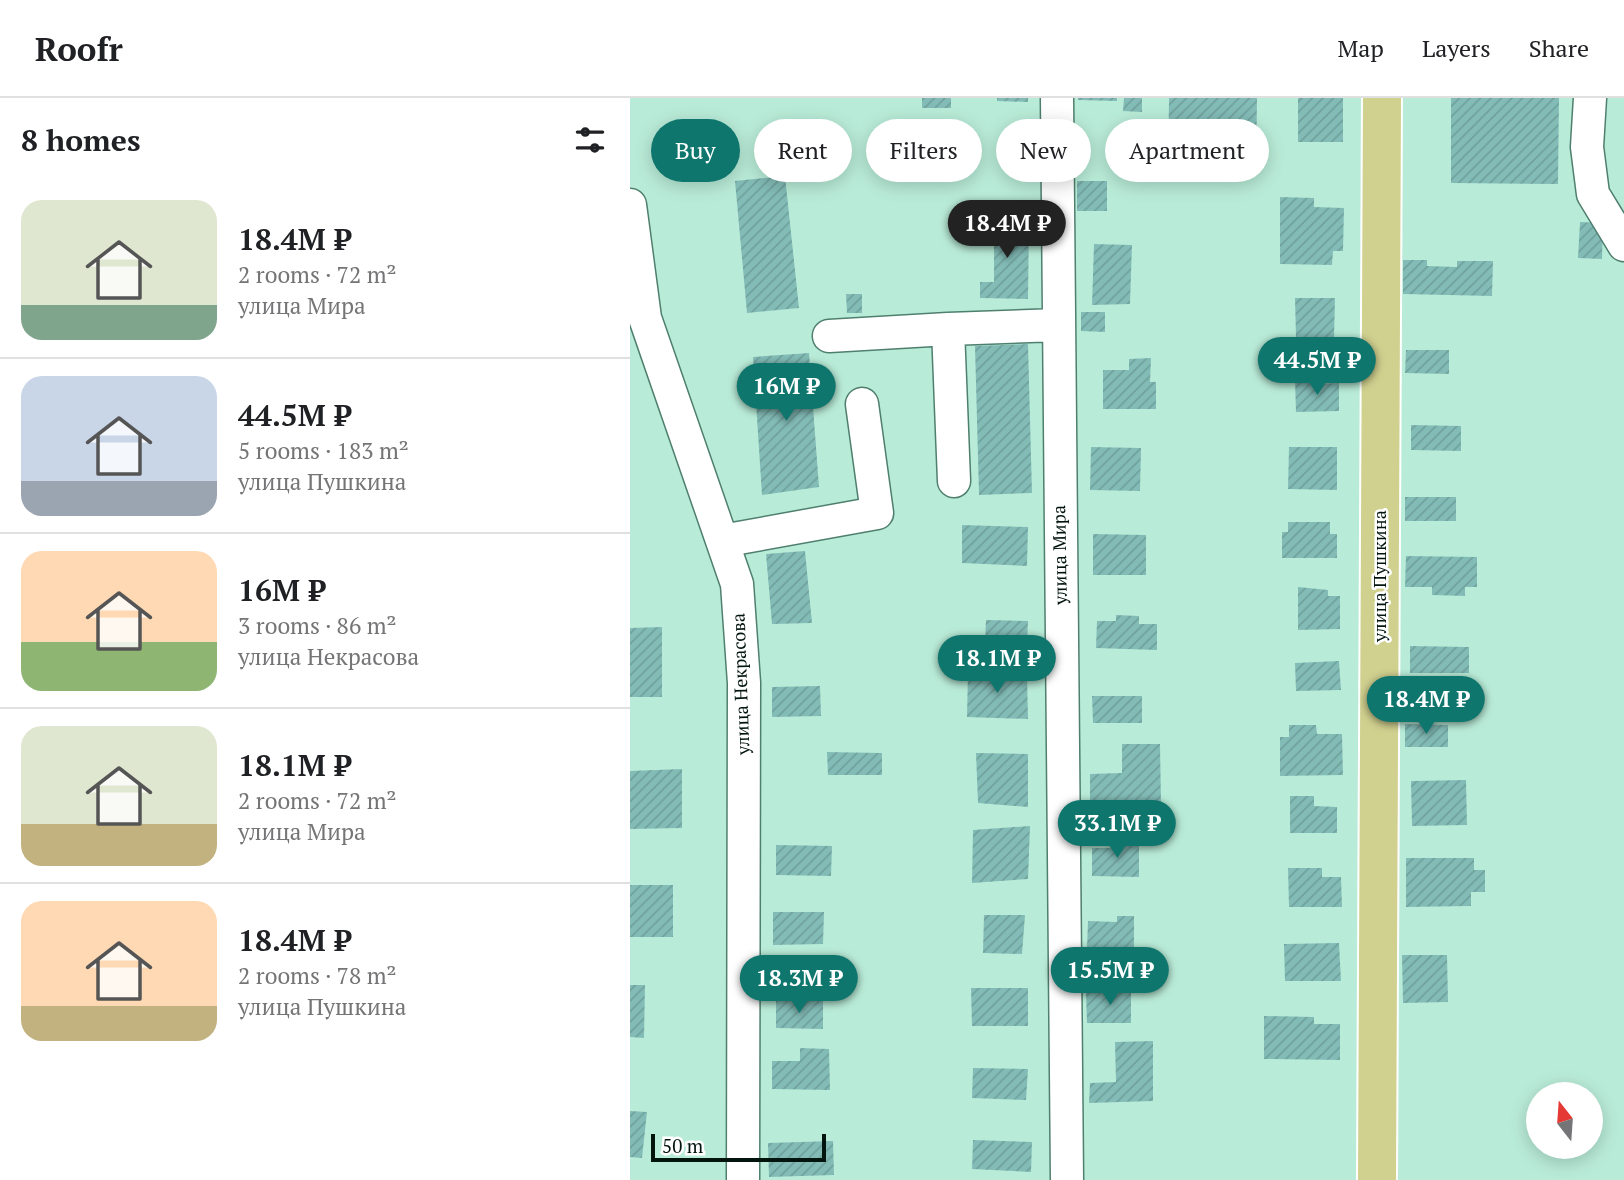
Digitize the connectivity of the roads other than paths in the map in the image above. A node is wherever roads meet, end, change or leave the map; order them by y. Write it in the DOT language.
graph roads {
  1 [pos="1057,98"];
  2 [pos="1382,98"];
  3 [pos="1590,98"];
  4 [pos="630,205"];
  5 [pos="1624,245"];
  6 [pos="637,318"];
  7 [pos="1058,325"];
  8 [pos="948,329"];
  9 [pos="829,336"];
  10 [pos="862,404"];
  11 [pos="954,481"];
  12 [pos="722,541"];
  13 [pos="743,1180"];
  14 [pos="1067,1180"];
  15 [pos="1377,1180"];
  1 -- 7 [label="street, улица Мира"];
  2 -- 15 [label="main road, улица Пушкина"];
  3 -- 5 [label="street"];
  4 -- 6 [label="street, улица Некрасова"];
  6 -- 12 [label="street, улица Некрасова"];
  7 -- 8 [label="street"];
  7 -- 14 [label="street, улица Мира"];
  8 -- 9 [label="street"];
  8 -- 11 [label="street"];
  10 -- 12 [label="street"];
  12 -- 13 [label="street, улица Некрасова"];
}
